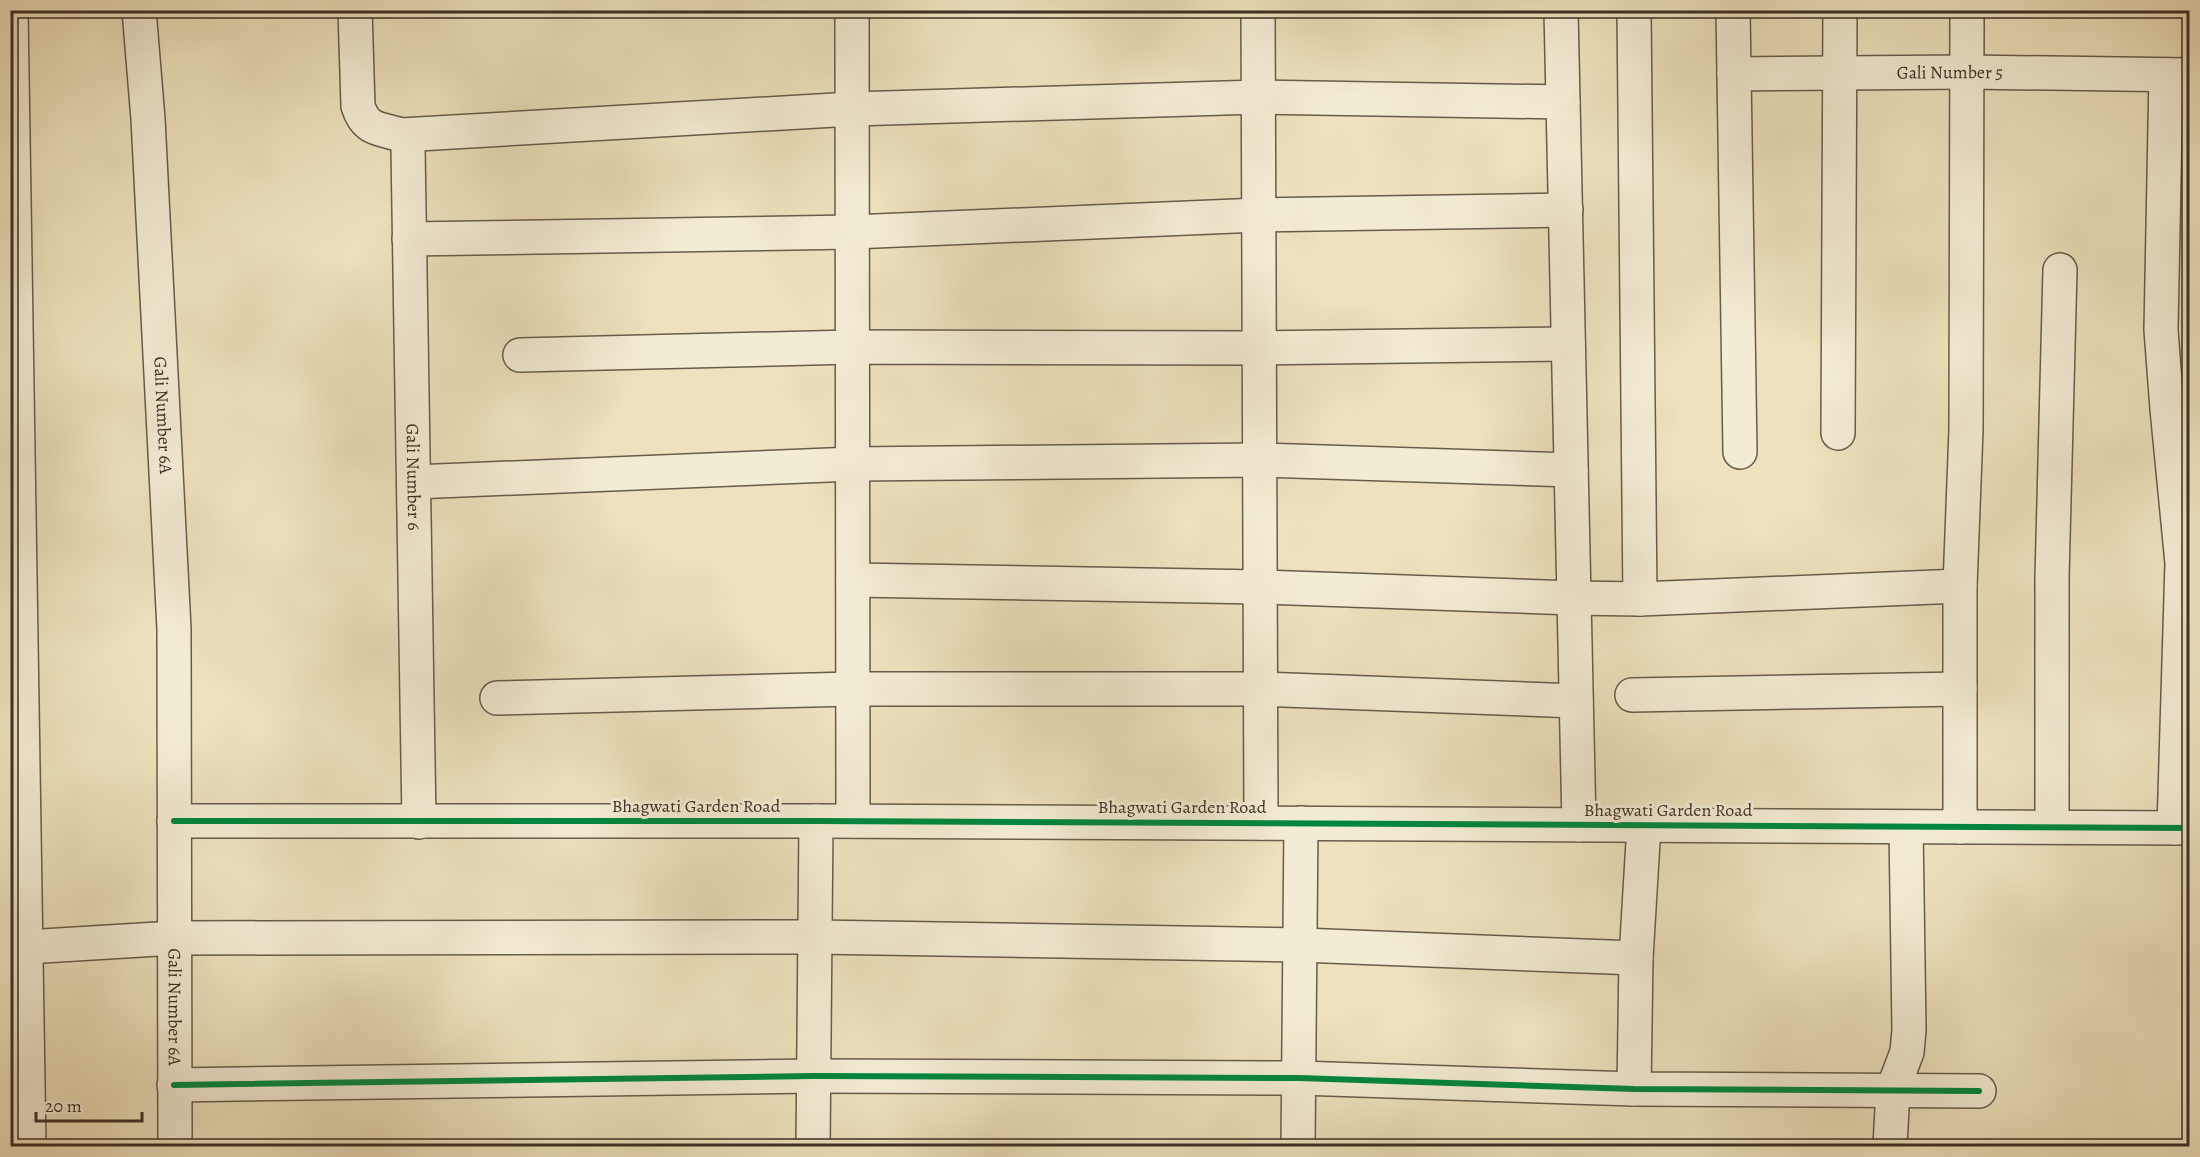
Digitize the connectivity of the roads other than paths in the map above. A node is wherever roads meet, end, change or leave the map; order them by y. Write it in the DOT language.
graph roads {
  1 [pos="11,10"];
  2 [pos="140,10"];
  3 [pos="355,10"];
  4 [pos="852,10"];
  5 [pos="1258,10"];
  6 [pos="1562,10"];
  7 [pos="1634,10"];
  8 [pos="1733,10"];
  9 [pos="1840,10"];
  10 [pos="1967,10"];
  11 [pos="1968,72"];
  12 [pos="1734,74"];
  13 [pos="1840,74"];
  14 [pos="2178,75"];
  15 [pos="1258,97"];
  16 [pos="1563,102"];
  17 [pos="852,109"];
  18 [pos="401,135"];
  19 [pos="1566,210"];
  20 [pos="1259,215"];
  21 [pos="852,232"];
  22 [pos="408,239"];
  23 [pos="2060,270"];
  24 [pos="1568,344"];
  25 [pos="852,347"];
  26 [pos="1259,348"];
  27 [pos="520,355"];
  28 [pos="1838,433"];
  29 [pos="1740,452"];
  30 [pos="1259,460"];
  31 [pos="854,464"];
  32 [pos="1571,470"];
  33 [pos="414,482"];
  34 [pos="853,580"];
  35 [pos="1260,586"];
  36 [pos="1960,586"];
  37 [pos="1574,598"];
  38 [pos="1640,599"];
  39 [pos="852,689"];
  40 [pos="1260,689"];
  41 [pos="1960,689"];
  42 [pos="1632,695"];
  43 [pos="497,698"];
  44 [pos="1576,701"];
  45 [pos="816,820"];
  46 [pos="174,821"];
  47 [pos="853,821"];
  48 [pos="419,822"];
  49 [pos="1261,823"];
  50 [pos="1301,823"];
  51 [pos="1579,825"];
  52 [pos="1644,825"];
  53 [pos="1906,827"];
  54 [pos="1960,827"];
  55 [pos="2052,827"];
  56 [pos="2182,828"];
  57 [pos="816,937"];
  58 [pos="174,938"];
  59 [pos="1301,945"];
  60 [pos="18,948"];
  61 [pos="1636,958"];
  62 [pos="813,1076"];
  63 [pos="1299,1078"];
  64 [pos="174,1085"];
  65 [pos="1634,1089"];
  66 [pos="1893,1089"];
  67 [pos="1979,1091"];
  68 [pos="29,1146"];
  69 [pos="174,1146"];
  70 [pos="813,1146"];
  71 [pos="1298,1146"];
  72 [pos="1890,1146"];
  1 -- 60 [label="street"];
  2 -- 46 [label="street, Gali Number 6A"];
  3 -- 18 [label="street"];
  4 -- 17 [label="street"];
  5 -- 15 [label="street"];
  6 -- 16 [label="street"];
  7 -- 38 [label="street"];
  8 -- 12 [label="street"];
  9 -- 13 [label="street"];
  10 -- 11 [label="street"];
  11 -- 13 [label="street, Gali Number 5"];
  11 -- 14 [label="street, Gali Number 5"];
  11 -- 36 [label="street"];
  12 -- 13 [label="street, Gali Number 5"];
  12 -- 29 [label="street"];
  13 -- 28 [label="street"];
  14 -- 56 [label="street"];
  15 -- 16 [label="street"];
  15 -- 17 [label="street"];
  15 -- 20 [label="street"];
  16 -- 19 [label="street"];
  17 -- 18 [label="street"];
  17 -- 21 [label="street"];
  18 -- 22 [label="street, Gali Number 6"];
  19 -- 20 [label="street"];
  19 -- 24 [label="street"];
  20 -- 21 [label="street"];
  20 -- 26 [label="street"];
  21 -- 22 [label="street"];
  21 -- 25 [label="street"];
  22 -- 33 [label="street, Gali Number 6"];
  23 -- 55 [label="street"];
  24 -- 26 [label="street"];
  24 -- 32 [label="street"];
  25 -- 26 [label="street"];
  25 -- 27 [label="street"];
  25 -- 31 [label="street"];
  26 -- 30 [label="street"];
  30 -- 31 [label="street"];
  30 -- 32 [label="street"];
  30 -- 35 [label="street"];
  31 -- 33 [label="street"];
  31 -- 34 [label="street"];
  32 -- 37 [label="street"];
  33 -- 48 [label="street, Gali Number 6"];
  34 -- 35 [label="street"];
  34 -- 39 [label="street"];
  35 -- 37 [label="street"];
  35 -- 40 [label="street"];
  36 -- 38 [label="street"];
  36 -- 41 [label="street"];
  37 -- 38 [label="street"];
  37 -- 44 [label="street"];
  39 -- 40 [label="street"];
  39 -- 43 [label="street"];
  39 -- 47 [label="street"];
  40 -- 44 [label="street"];
  40 -- 49 [label="street"];
  41 -- 42 [label="street"];
  41 -- 54 [label="street"];
  44 -- 51 [label="street"];
  45 -- 47 [label="street, Bhagwati Garden Road"];
  45 -- 48 [label="street, Bhagwati Garden Road"];
  45 -- 57 [label="street"];
  46 -- 48 [label="street, Bhagwati Garden Road"];
  46 -- 58 [label="street"];
  47 -- 49 [label="street, Bhagwati Garden Road"];
  49 -- 50 [label="street, Bhagwati Garden Road"];
  50 -- 51 [label="street, Bhagwati Garden Road"];
  50 -- 59 [label="street"];
  51 -- 52 [label="street, Bhagwati Garden Road"];
  52 -- 53 [label="street, Bhagwati Garden Road"];
  52 -- 61 [label="street"];
  53 -- 54 [label="street, Bhagwati Garden Road"];
  53 -- 66 [label="street"];
  54 -- 55 [label="street, Bhagwati Garden Road"];
  55 -- 56 [label="street, Bhagwati Garden Road"];
  57 -- 58 [label="street"];
  57 -- 59 [label="street"];
  57 -- 62 [label="street"];
  58 -- 60 [label="street"];
  58 -- 64 [label="street, Gali Number 6A"];
  59 -- 61 [label="street"];
  59 -- 63 [label="street"];
  60 -- 68 [label="street"];
  61 -- 65 [label="street"];
  62 -- 63 [label="street"];
  62 -- 64 [label="street"];
  62 -- 70 [label="street"];
  63 -- 65 [label="street"];
  63 -- 71 [label="street"];
  64 -- 69 [label="street, Gali Number 6A"];
  65 -- 66 [label="street"];
  66 -- 67 [label="street"];
  66 -- 72 [label="street"];
}
